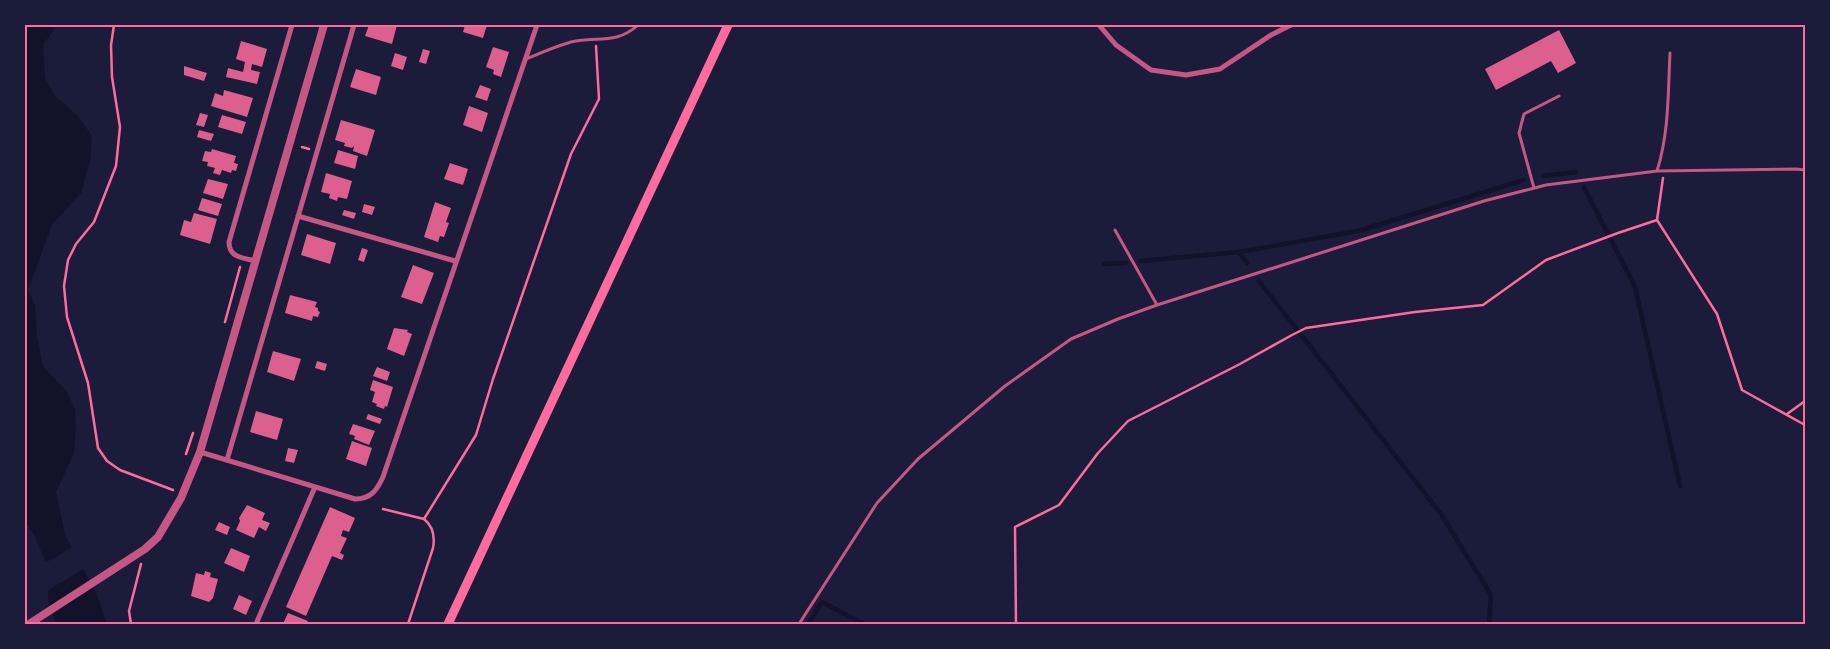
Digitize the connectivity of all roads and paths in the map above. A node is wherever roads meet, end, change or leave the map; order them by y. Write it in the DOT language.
graph roads {
  1 [pos="114,25"];
  2 [pos="292,25"];
  3 [pos="324,25"];
  4 [pos="354,25"];
  5 [pos="537,25"];
  6 [pos="638,25"];
  7 [pos="728,25"];
  8 [pos="1099,25"];
  9 [pos="1291,25"];
  10 [pos="596,40"];
  11 [pos="1670,53"];
  12 [pos="526,59"];
  13 [pos="1559,96"];
  14 [pos="1664,170"];
  15 [pos="1805,170"];
  16 [pos="1657,171"];
  17 [pos="1534,188"];
  18 [pos="298,216"];
  19 [pos="1657,220"];
  20 [pos="1115,230"];
  21 [pos="243,258"];
  22 [pos="455,261"];
  23 [pos="256,262"];
  24 [pos="1157,305"];
  25 [pos="225,322"];
  26 [pos="1805,401"];
  27 [pos="1787,414"];
  28 [pos="1805,425"];
  29 [pos="194,431"];
  30 [pos="200,452"];
  31 [pos="186,457"];
  32 [pos="227,460"];
  33 [pos="176,482"];
  34 [pos="315,487"];
  35 [pos="383,509"];
  36 [pos="424,519"];
  37 [pos="145,549"];
  38 [pos="29,624"];
  39 [pos="131,624"];
  40 [pos="256,624"];
  41 [pos="408,624"];
  42 [pos="448,624"];
  43 [pos="799,624"];
  44 [pos="1016,624"];
  1 -- 33 [label="path"];
  2 -- 21 [label="street"];
  3 -- 23 [label="street"];
  4 -- 18 [label="street"];
  5 -- 12 [label="street"];
  6 -- 10 [label="lane"];
  7 -- 42 [label="main road"];
  8 -- 9 [label="street"];
  10 -- 12 [label="lane"];
  10 -- 36 [label="path"];
  11 -- 16 [label="lane"];
  12 -- 22 [label="street"];
  13 -- 17 [label="lane"];
  14 -- 15 [label="lane"];
  14 -- 16 [label="lane"];
  14 -- 19 [label="path"];
  16 -- 17 [label="lane"];
  17 -- 24 [label="lane"];
  18 -- 22 [label="street"];
  18 -- 32 [label="street"];
  19 -- 27 [label="path"];
  19 -- 44 [label="path"];
  20 -- 24 [label="lane"];
  21 -- 23 [label="street"];
  21 -- 25 [label="path"];
  22 -- 34 [label="street"];
  23 -- 30 [label="street"];
  24 -- 43 [label="lane"];
  26 -- 27 [label="path"];
  27 -- 28 [label="path"];
  29 -- 31 [label="path"];
  30 -- 32 [label="street"];
  30 -- 37 [label="street"];
  32 -- 34 [label="street"];
  34 -- 40 [label="street"];
  35 -- 36 [label="path"];
  36 -- 41 [label="path"];
  37 -- 38 [label="street"];
  37 -- 39 [label="path"];
}
